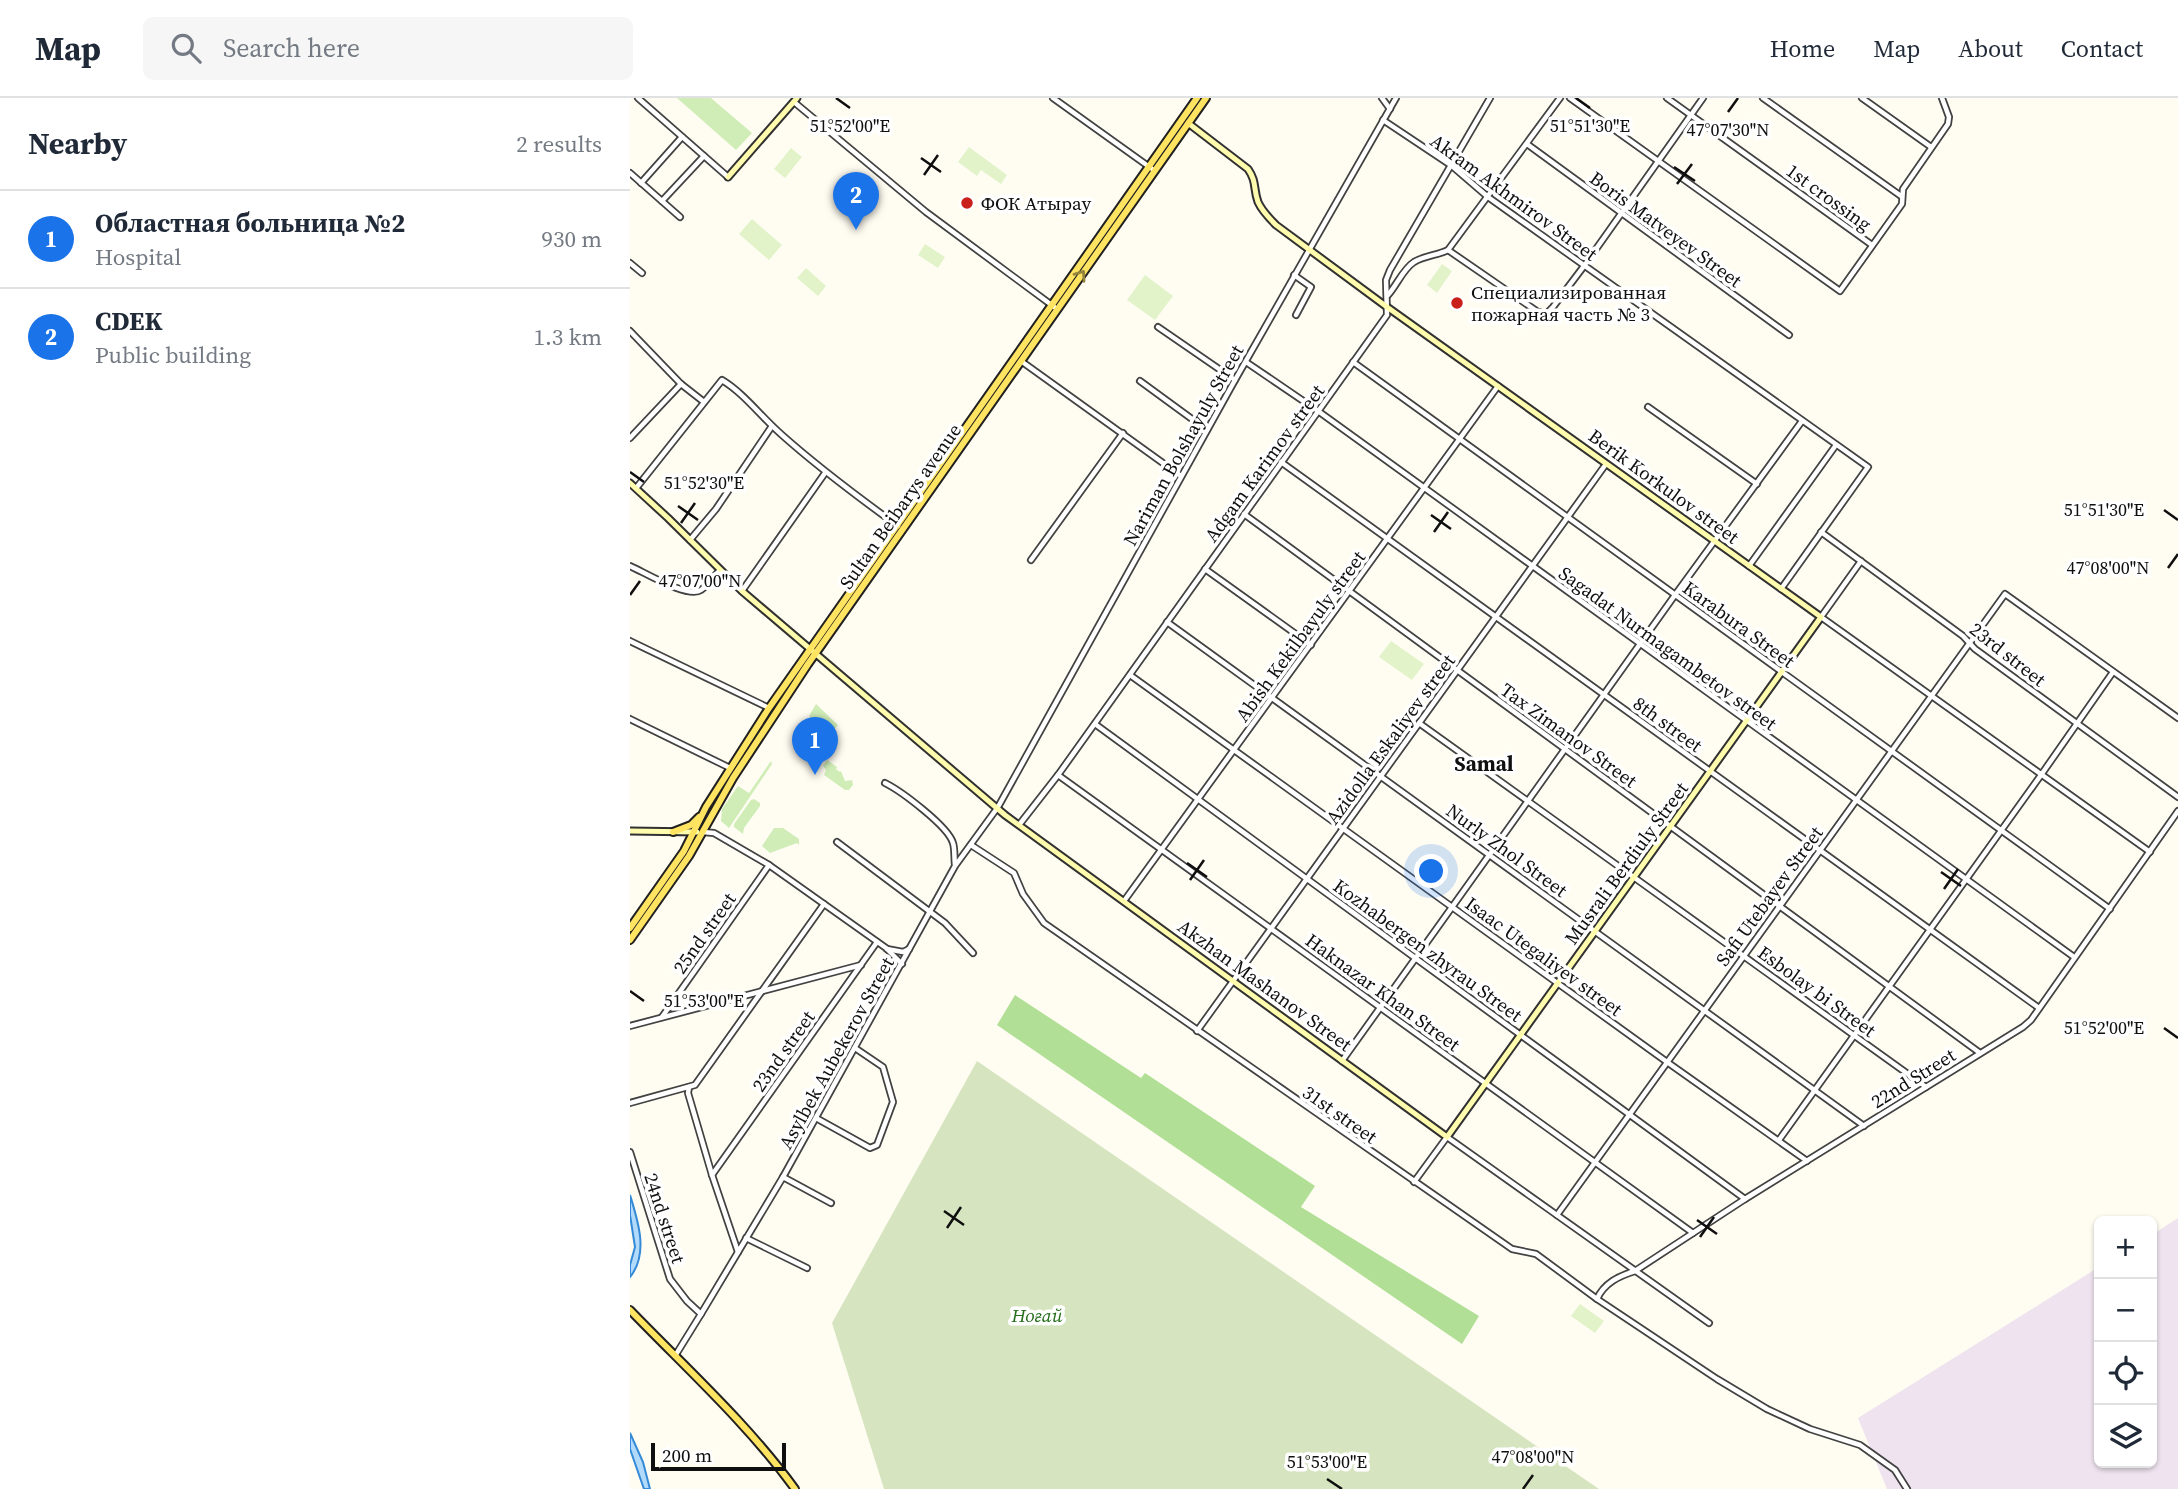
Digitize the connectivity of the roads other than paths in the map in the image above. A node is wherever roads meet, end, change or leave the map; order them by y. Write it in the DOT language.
graph roads {
  1 [pos="638,98"];
  2 [pos="1052,98"];
  3 [pos="1206,98"];
  4 [pos="1382,98"];
  5 [pos="1396,98"];
  6 [pos="1490,98"];
  7 [pos="1560,98"];
  8 [pos="1570,98"];
  9 [pos="1667,98"];
  10 [pos="1703,98"];
  11 [pos="1763,98"];
  12 [pos="1862,98"];
  13 [pos="1942,98"];
  14 [pos="1193,99"];
  15 [pos="795,100"];
  16 [pos="1390,108"];
  17 [pos="1691,115"];
  18 [pos="1384,120"];
  19 [pos="1188,123"];
  20 [pos="682,137"];
  21 [pos="1527,144"];
  22 [pos="1931,147"];
  23 [pos="704,156"];
  24 [pos="1658,161"];
  25 [pos="1452,166"];
  26 [pos="1148,167"];
  27 [pos="1155,172"];
  28 [pos="630,173"];
  29 [pos="728,177"];
  30 [pos="641,183"];
  31 [pos="1488,197"];
  32 [pos="1902,197"];
  33 [pos="662,201"];
  34 [pos="1620,214"];
  35 [pos="680,216"];
  36 [pos="1872,245"];
  37 [pos="1309,250"];
  38 [pos="1448,250"];
  39 [pos="630,262"];
  40 [pos="1584,266"];
  41 [pos="642,273"];
  42 [pos="1294,275"];
  43 [pos="1388,295"];
  44 [pos="1051,304"];
  45 [pos="1387,307"];
  46 [pos="1057,309"];
  47 [pos="1296,314"];
  48 [pos="1158,327"];
  49 [pos="630,331"];
  50 [pos="1789,335"];
  51 [pos="1021,361"];
  52 [pos="1246,362"];
  53 [pos="1353,362"];
  54 [pos="1235,380"];
  55 [pos="1140,381"];
  56 [pos="681,384"];
  57 [pos="1497,386"];
  58 [pos="704,402"];
  59 [pos="1648,407"];
  60 [pos="1318,411"];
  61 [pos="1802,421"];
  62 [pos="772,426"];
  63 [pos="1207,430"];
  64 [pos="1123,433"];
  65 [pos="631,434"];
  66 [pos="1460,439"];
  67 [pos="1836,445"];
  68 [pos="1281,463"];
  69 [pos="1606,464"];
  70 [pos="825,473"];
  71 [pos="1181,476"];
  72 [pos="630,483"];
  73 [pos="1757,484"];
  74 [pos="636,487"];
  75 [pos="1424,490"];
  76 [pos="1244,514"];
  77 [pos="1568,518"];
  78 [pos="899,527"];
  79 [pos="1821,532"];
  80 [pos="690,540"];
  81 [pos="1388,540"];
  82 [pos="1715,541"];
  83 [pos="1031,560"];
  84 [pos="1861,561"];
  85 [pos="630,566"];
  86 [pos="1749,566"];
  87 [pos="1532,567"];
  88 [pos="1205,569"];
  89 [pos="720,570"];
  90 [pos="1781,589"];
  91 [pos="742,591"];
  92 [pos="1350,592"];
  93 [pos="1675,595"];
  94 [pos="1496,617"];
  95 [pos="1821,617"];
  96 [pos="1167,622"];
  97 [pos="630,641"];
  98 [pos="1969,643"];
  99 [pos="1311,645"];
  100 [pos="1639,645"];
  101 [pos="812,652"];
  102 [pos="1457,670"];
  103 [pos="1782,672"];
  104 [pos="2112,672"];
  105 [pos="1130,675"];
  106 [pos="1604,695"];
  107 [pos="1931,696"];
  108 [pos="1273,698"];
  109 [pos="769,708"];
  110 [pos="2178,718"];
  111 [pos="630,719"];
  112 [pos="1746,722"];
  113 [pos="1095,723"];
  114 [pos="1419,723"];
  115 [pos="2077,724"];
  116 [pos="1565,749"];
  117 [pos="1234,750"];
  118 [pos="1891,751"];
  119 [pos="730,768"];
  120 [pos="1710,772"];
  121 [pos="1058,775"];
  122 [pos="2041,775"];
  123 [pos="1381,776"];
  124 [pos="885,783"];
  125 [pos="2178,797"];
  126 [pos="1199,799"];
  127 [pos="1528,801"];
  128 [pos="1855,801"];
  129 [pos="706,807"];
  130 [pos="998,807"];
  131 [pos="2178,811"];
  132 [pos="1019,825"];
  133 [pos="1671,827"];
  134 [pos="1343,829"];
  135 [pos="630,831"];
  136 [pos="2001,831"];
  137 [pos="673,832"];
  138 [pos="694,832"];
  139 [pos="702,832"];
  140 [pos="953,841"];
  141 [pos="837,842"];
  142 [pos="969,847"];
  143 [pos="1162,850"];
  144 [pos="1819,850"];
  145 [pos="2150,852"];
  146 [pos="1489,855"];
  147 [pos="769,864"];
  148 [pos="955,866"];
  149 [pos="1307,878"];
  150 [pos="1635,878"];
  151 [pos="1965,880"];
  152 [pos="1124,901"];
  153 [pos="824,904"];
  154 [pos="1779,906"];
  155 [pos="1452,907"];
  156 [pos="2110,909"];
  157 [pos="930,912"];
  158 [pos="633,919"];
  159 [pos="630,928"];
  160 [pos="1271,929"];
  161 [pos="1929,930"];
  162 [pos="1596,932"];
  163 [pos="630,940"];
  164 [pos="877,942"];
  165 [pos="886,948"];
  166 [pos="910,948"];
  167 [pos="973,953"];
  168 [pos="1743,956"];
  169 [pos="2074,957"];
  170 [pos="1416,958"];
  171 [pos="902,964"];
  172 [pos="861,965"];
  173 [pos="1232,982"];
  174 [pos="1559,984"];
  175 [pos="1889,986"];
  176 [pos="761,990"];
  177 [pos="1380,1007"];
  178 [pos="2039,1008"];
  179 [pos="1704,1010"];
  180 [pos="661,1018"];
  181 [pos="630,1027"];
  182 [pos="1197,1031"];
  183 [pos="1854,1035"];
  184 [pos="1522,1036"];
  185 [pos="855,1048"];
  186 [pos="1980,1053"];
  187 [pos="1342,1061"];
  188 [pos="1667,1062"];
  189 [pos="1487,1084"];
  190 [pos="689,1087"];
  191 [pos="1926,1087"];
  192 [pos="1814,1090"];
  193 [pos="630,1103"];
  194 [pos="1629,1114"];
  195 [pos="816,1118"];
  196 [pos="1864,1126"];
  197 [pos="1447,1137"];
  198 [pos="1779,1140"];
  199 [pos="630,1152"];
  200 [pos="1807,1161"];
  201 [pos="1595,1162"];
  202 [pos="712,1175"];
  203 [pos="783,1177"];
  204 [pos="1414,1182"];
  205 [pos="1745,1199"];
  206 [pos="831,1203"];
  207 [pos="1557,1215"];
  208 [pos="1692,1233"];
  209 [pos="746,1238"];
  210 [pos="738,1252"];
  211 [pos="807,1268"];
  212 [pos="1635,1271"];
  213 [pos="1597,1299"];
  214 [pos="630,1310"];
  215 [pos="701,1314"];
  216 [pos="1709,1324"];
  217 [pos="674,1356"];
  218 [pos="796,1489"];
  219 [pos="1907,1489"];
  1 -- 20 [label="street"];
  2 -- 26 [label="street"];
  3 -- 19 [label="main road, Sultan Beibarys avenue"];
  4 -- 16 [label="street"];
  5 -- 16 [label="street, Nariman Bolshayuly Street"];
  6 -- 25 [label="street, Adgam Karimov street"];
  7 -- 21 [label="street"];
  8 -- 24 [label="street"];
  9 -- 17 [label="street, 1st crossing"];
  10 -- 17 [label="street"];
  11 -- 32 [label="street"];
  12 -- 22 [label="street"];
  13 -- 22 [label="street"];
  14 -- 26 [label="main road, Sultan Beibarys avenue"];
  15 -- 29 [label="street"];
  15 -- 44 [label="street"];
  16 -- 18 [label="street, Nariman Bolshayuly Street"];
  17 -- 24 [label="street"];
  17 -- 36 [label="street, 1st crossing"];
  18 -- 25 [label="street, Akram Akhmirov Street"];
  18 -- 37 [label="street, Nariman Bolshayuly Street"];
  19 -- 27 [label="main road, Sultan Beibarys avenue"];
  19 -- 37 [label="street, Berik Korkulov street"];
  20 -- 23 [label="street"];
  20 -- 30 [label="street"];
  21 -- 31 [label="street"];
  21 -- 34 [label="street, Boris Matveyev Street"];
  22 -- 32 [label="street"];
  23 -- 29 [label="street"];
  23 -- 33 [label="street"];
  24 -- 34 [label="street"];
  24 -- 36 [label="street"];
  25 -- 31 [label="street, Akram Akhmirov Street"];
  25 -- 43 [label="street, Adgam Karimov street"];
  26 -- 27 [label="street"];
  26 -- 44 [label="main road, Sultan Beibarys avenue"];
  46 -- 27 [label="main road, Sultan Beibarys avenue, one-way"];
  28 -- 30 [label="street"];
  30 -- 33 [label="street"];
  31 -- 38 [label="street"];
  31 -- 40 [label="street, Akram Akhmirov Street"];
  32 -- 36 [label="street"];
  33 -- 35 [label="street"];
  34 -- 40 [label="street"];
  34 -- 50 [label="street, Boris Matveyev Street"];
  37 -- 42 [label="street, Nariman Bolshayuly Street"];
  37 -- 45 [label="street, Berik Korkulov street"];
  38 -- 40 [label="street"];
  38 -- 43 [label="street"];
  39 -- 41 [label="street"];
  40 -- 61 [label="street, Akram Akhmirov Street"];
  42 -- 47 [label="street"];
  42 -- 52 [label="street, Nariman Bolshayuly Street"];
  43 -- 45 [label="street, Adgam Karimov street"];
  44 -- 46 [label="street"];
  44 -- 78 [label="main road, Sultan Beibarys avenue"];
  45 -- 53 [label="street, Adgam Karimov street"];
  45 -- 57 [label="street, Berik Korkulov street"];
  46 -- 51 [label="main road, Sultan Beibarys avenue"];
  48 -- 54 [label="street"];
  49 -- 56 [label="street"];
  51 -- 64 [label="street"];
  51 -- 78 [label="main road, Sultan Beibarys avenue"];
  52 -- 54 [label="street, Nariman Bolshayuly Street"];
  52 -- 60 [label="street, Sagadat Nurmagambetov street"];
  53 -- 60 [label="street, Adgam Karimov street"];
  53 -- 66 [label="street, Karabura Street"];
  54 -- 63 [label="street, Nariman Bolshayuly Street"];
  55 -- 63 [label="street"];
  56 -- 58 [label="street"];
  56 -- 65 [label="street"];
  57 -- 66 [label="street, Abish Kekilbayuly street"];
  57 -- 69 [label="street, Berik Korkulov street"];
  58 -- 62 [label="street"];
  58 -- 74 [label="street"];
  59 -- 73 [label="street"];
  60 -- 68 [label="street, Adgam Karimov street"];
  60 -- 75 [label="street, Sagadat Nurmagambetov street"];
  61 -- 67 [label="street, Akram Akhmirov Street"];
  61 -- 73 [label="street"];
  62 -- 70 [label="street"];
  62 -- 80 [label="street"];
  63 -- 71 [label="street, Nariman Bolshayuly Street"];
  64 -- 71 [label="street"];
  64 -- 83 [label="street"];
  66 -- 75 [label="street, Abish Kekilbayuly street"];
  66 -- 77 [label="street, Karabura Street"];
  67 -- 79 [label="street, Akram Akhmirov Street"];
  67 -- 86 [label="street"];
  68 -- 76 [label="street, Adgam Karimov street"];
  68 -- 81 [label="street, 8th street"];
  69 -- 77 [label="street, Azidolla Eskaliyev street"];
  69 -- 82 [label="street, Berik Korkulov street"];
  70 -- 78 [label="street"];
  70 -- 91 [label="street"];
  71 -- 130 [label="street, Nariman Bolshayuly Street"];
  72 -- 74 [label="street, Akzhan Mashanov Street"];
  73 -- 82 [label="street"];
  74 -- 80 [label="street, Akzhan Mashanov Street"];
  75 -- 81 [label="street, Abish Kekilbayuly street"];
  75 -- 87 [label="street, Sagadat Nurmagambetov street"];
  76 -- 88 [label="street, Adgam Karimov street"];
  76 -- 92 [label="street, Tax Zimanov Street"];
  77 -- 87 [label="street, Azidolla Eskaliyev street"];
  77 -- 93 [label="street, Karabura Street"];
  78 -- 101 [label="main road, Sultan Beibarys avenue"];
  79 -- 84 [label="street, 23rd street"];
  79 -- 90 [label="street"];
  80 -- 89 [label="street, Akzhan Mashanov Street"];
  81 -- 92 [label="street, Abish Kekilbayuly street"];
  81 -- 94 [label="street, 8th street"];
  82 -- 86 [label="street, Berik Korkulov street"];
  82 -- 93 [label="street"];
  84 -- 95 [label="street, Musrali Berdiuly Street"];
  84 -- 98 [label="street, 23rd street"];
  85 -- 89 [label="street"];
  86 -- 90 [label="street, Berik Korkulov street"];
  87 -- 94 [label="street, Azidolla Eskaliyev street"];
  87 -- 100 [label="street, Sagadat Nurmagambetov street"];
  88 -- 96 [label="street, Adgam Karimov street"];
  88 -- 99 [label="street"];
  89 -- 91 [label="street, Akzhan Mashanov Street"];
  90 -- 95 [label="street, Berik Korkulov street"];
  91 -- 101 [label="street, Akzhan Mashanov Street"];
  92 -- 99 [label="street, Abish Kekilbayuly street"];
  92 -- 102 [label="street, Tax Zimanov Street"];
  93 -- 100 [label="street"];
  93 -- 103 [label="street, Karabura Street"];
  94 -- 102 [label="street, Azidolla Eskaliyev street"];
  94 -- 106 [label="street, 8th street"];
  95 -- 103 [label="street, Musrali Berdiuly Street"];
  95 -- 107 [label="street, Berik Korkulov street"];
  96 -- 105 [label="street, Adgam Karimov street"];
  96 -- 108 [label="street, Nurly Zhol Street"];
  97 -- 109 [label="street"];
  98 -- 104 [label="street, Safi Utebayev Street"];
  98 -- 107 [label="street, Safi Utebayev Street"];
  98 -- 115 [label="street, 23rd street"];
  99 -- 108 [label="street, Abish Kekilbayuly street"];
  100 -- 106 [label="street"];
  100 -- 112 [label="street, Sagadat Nurmagambetov street"];
  101 -- 109 [label="main road, Sultan Beibarys avenue"];
  101 -- 130 [label="street, Akzhan Mashanov Street"];
  101 -- 139 [label="main road, Sultan Beibarys avenue"];
  102 -- 114 [label="street, Azidolla Eskaliyev street"];
  102 -- 116 [label="street, Tax Zimanov Street"];
  103 -- 112 [label="street, Musrali Berdiuly Street"];
  103 -- 118 [label="street, Karabura Street"];
  104 -- 110 [label="street"];
  104 -- 115 [label="street"];
  105 -- 113 [label="street, Adgam Karimov street"];
  105 -- 117 [label="street, Isaac Utegaliyev street"];
  106 -- 116 [label="street"];
  106 -- 120 [label="street, 8th street"];
  107 -- 118 [label="street, Safi Utebayev Street"];
  107 -- 122 [label="street, Berik Korkulov street"];
  108 -- 117 [label="street, Abish Kekilbayuly street"];
  108 -- 123 [label="street, Nurly Zhol Street"];
  109 -- 119 [label="main road, Sultan Beibarys avenue"];
  111 -- 119 [label="street"];
  112 -- 120 [label="street, Musrali Berdiuly Street"];
  112 -- 128 [label="street, Sagadat Nurmagambetov street"];
  113 -- 121 [label="street, Adgam Karimov street"];
  113 -- 126 [label="street, Kozhabergen zhyrau Street"];
  114 -- 123 [label="street, Azidolla Eskaliyev street"];
  114 -- 127 [label="street, Esbolay bi Street"];
  115 -- 122 [label="street"];
  115 -- 125 [label="street, 23rd street"];
  116 -- 127 [label="street"];
  116 -- 133 [label="street, Tax Zimanov Street"];
  117 -- 126 [label="street, Abish Kekilbayuly street"];
  117 -- 134 [label="street, Isaac Utegaliyev street"];
  118 -- 128 [label="street, Safi Utebayev Street"];
  118 -- 136 [label="street, Karabura Street"];
  119 -- 129 [label="main road, Sultan Beibarys avenue"];
  120 -- 133 [label="street, Musrali Berdiuly Street"];
  120 -- 144 [label="street, 8th street"];
  121 -- 132 [label="street, Adgam Karimov street"];
  121 -- 143 [label="street, Haknazar Khan Street"];
  122 -- 136 [label="street"];
  122 -- 145 [label="street, Berik Korkulov street"];
  123 -- 134 [label="street, Azidolla Eskaliyev street"];
  123 -- 146 [label="street, Nurly Zhol Street"];
  124 -- 140 [label="street, 31st street"];
  126 -- 143 [label="street, Abish Kekilbayuly street"];
  126 -- 149 [label="street, Kozhabergen zhyrau Street"];
  127 -- 146 [label="street"];
  127 -- 150 [label="street, Esbolay bi Street"];
  128 -- 144 [label="street, Safi Utebayev Street"];
  128 -- 151 [label="street, Sagadat Nurmagambetov street"];
  129 -- 137 [label="main road"];
  129 -- 138 [label="main road, Sultan Beibarys avenue"];
  130 -- 132 [label="street, Akzhan Mashanov Street"];
  130 -- 142 [label="street, Asylbek Aubekerov Street"];
  131 -- 145 [label="street, 22nd Street"];
  132 -- 152 [label="street, Akzhan Mashanov Street"];
  133 -- 150 [label="street, Musrali Berdiuly Street"];
  133 -- 154 [label="street, Tax Zimanov Street"];
  134 -- 149 [label="street, Azidolla Eskaliyev street"];
  134 -- 155 [label="street, Isaac Utegaliyev street"];
  135 -- 137 [label="street"];
  136 -- 151 [label="street"];
  136 -- 156 [label="street, Karabura Street"];
  137 -- 138 [label="street"];
  138 -- 139 [label="street"];
  138 -- 158 [label="main road, Sultan Beibarys avenue"];
  139 -- 147 [label="street"];
  139 -- 163 [label="main road, Sultan Beibarys avenue"];
  140 -- 142 [label="street, 31st street"];
  140 -- 148 [label="street"];
  141 -- 157 [label="street"];
  142 -- 148 [label="street, Asylbek Aubekerov Street"];
  142 -- 182 [label="street, 31st street"];
  143 -- 152 [label="street, Abish Kekilbayuly street"];
  143 -- 160 [label="street, Haknazar Khan Street"];
  144 -- 154 [label="street, Safi Utebayev Street"];
  144 -- 161 [label="street, 8th street"];
  145 -- 156 [label="street, 22nd Street"];
  146 -- 155 [label="street"];
  146 -- 162 [label="street, Nurly Zhol Street"];
  147 -- 153 [label="street"];
  147 -- 180 [label="street, 25nd street"];
  148 -- 157 [label="street, Asylbek Aubekerov Street"];
  149 -- 160 [label="street, Azidolla Eskaliyev street"];
  149 -- 170 [label="street, Kozhabergen zhyrau Street"];
  150 -- 162 [label="street, Musrali Berdiuly Street"];
  150 -- 168 [label="street, Esbolay bi Street"];
  151 -- 161 [label="street"];
  151 -- 169 [label="street, Sagadat Nurmagambetov street"];
  152 -- 173 [label="street, Akzhan Mashanov Street"];
  153 -- 164 [label="street"];
  153 -- 176 [label="street"];
  154 -- 168 [label="street, Safi Utebayev Street"];
  154 -- 175 [label="street, Tax Zimanov Street"];
  155 -- 170 [label="street"];
  155 -- 174 [label="street, Isaac Utegaliyev street"];
  156 -- 169 [label="street, 22nd Street"];
  157 -- 166 [label="street, Asylbek Aubekerov Street"];
  157 -- 167 [label="street"];
  158 -- 159 [label="main road, Sultan Beibarys avenue"];
  160 -- 173 [label="street, Azidolla Eskaliyev street"];
  160 -- 177 [label="street, Haknazar Khan Street"];
  161 -- 175 [label="street"];
  161 -- 178 [label="street, 8th street"];
  162 -- 174 [label="street, Musrali Berdiuly Street"];
  162 -- 179 [label="street, Nurly Zhol Street"];
  164 -- 165 [label="street"];
  164 -- 172 [label="street, 23nd street"];
  165 -- 166 [label="street"];
  165 -- 171 [label="street"];
  166 -- 171 [label="street, Asylbek Aubekerov Street"];
  168 -- 179 [label="street, Safi Utebayev Street"];
  168 -- 183 [label="street, Esbolay bi Street"];
  169 -- 178 [label="street, 22nd Street"];
  170 -- 177 [label="street"];
  170 -- 184 [label="street, Kozhabergen zhyrau Street"];
  171 -- 185 [label="street, Asylbek Aubekerov Street"];
  172 -- 176 [label="street"];
  172 -- 202 [label="street, 23nd street"];
  173 -- 182 [label="street, Azidolla Eskaliyev street"];
  173 -- 187 [label="street, Akzhan Mashanov Street"];
  174 -- 184 [label="street, Musrali Berdiuly Street"];
  174 -- 188 [label="street, Isaac Utegaliyev street"];
  175 -- 183 [label="street"];
  175 -- 186 [label="street, Tax Zimanov Street"];
  176 -- 180 [label="street"];
  176 -- 190 [label="street"];
  177 -- 187 [label="street"];
  177 -- 189 [label="street, Haknazar Khan Street"];
  178 -- 186 [label="street, 22nd Street"];
  179 -- 188 [label="street, Safi Utebayev Street"];
  179 -- 192 [label="street, Nurly Zhol Street"];
  180 -- 181 [label="street"];
  182 -- 204 [label="street, 31st street"];
  183 -- 191 [label="street, Esbolay bi Street"];
  183 -- 192 [label="street"];
  184 -- 189 [label="street, Musrali Berdiuly Street"];
  184 -- 194 [label="street, Kozhabergen zhyrau Street"];
  185 -- 195 [label="street, Asylbek Aubekerov Street"];
  185 -- 195 [label="street"];
  186 -- 191 [label="street, 22nd Street"];
  187 -- 197 [label="street, Akzhan Mashanov Street"];
  188 -- 194 [label="street, Safi Utebayev Street"];
  188 -- 198 [label="street, Isaac Utegaliyev street"];
  189 -- 197 [label="street, Musrali Berdiuly Street"];
  189 -- 201 [label="street, Haknazar Khan Street"];
  190 -- 193 [label="street"];
  190 -- 202 [label="street"];
  191 -- 196 [label="street, 22nd Street"];
  192 -- 196 [label="street, Nurly Zhol Street"];
  192 -- 198 [label="street"];
  194 -- 201 [label="street, Safi Utebayev Street"];
  194 -- 205 [label="street, Kozhabergen zhyrau Street"];
  195 -- 203 [label="street, Asylbek Aubekerov Street"];
  196 -- 200 [label="street, 22nd Street"];
  197 -- 204 [label="street, Musrali Berdiuly Street"];
  197 -- 207 [label="street, Akzhan Mashanov Street"];
  198 -- 200 [label="street, Isaac Utegaliyev street"];
  199 -- 215 [label="street, 24nd street"];
  200 -- 205 [label="street, 22nd Street"];
  201 -- 207 [label="street, Safi Utebayev Street"];
  201 -- 208 [label="street, Haknazar Khan Street"];
  202 -- 210 [label="street"];
  203 -- 206 [label="street"];
  203 -- 209 [label="street, Asylbek Aubekerov Street"];
  204 -- 213 [label="street, 31st street"];
  205 -- 208 [label="street, 22nd Street"];
  207 -- 212 [label="street, Akzhan Mashanov Street"];
  208 -- 212 [label="street, 22nd Street"];
  209 -- 210 [label="street, Asylbek Aubekerov Street"];
  209 -- 211 [label="street"];
  210 -- 215 [label="street, Asylbek Aubekerov Street"];
  212 -- 213 [label="street, 22nd Street"];
  212 -- 216 [label="street, Akzhan Mashanov Street"];
  213 -- 219 [label="street, 31st street"];
  214 -- 217 [label="main road"];
  215 -- 217 [label="street"];
  217 -- 218 [label="main road"];
}
